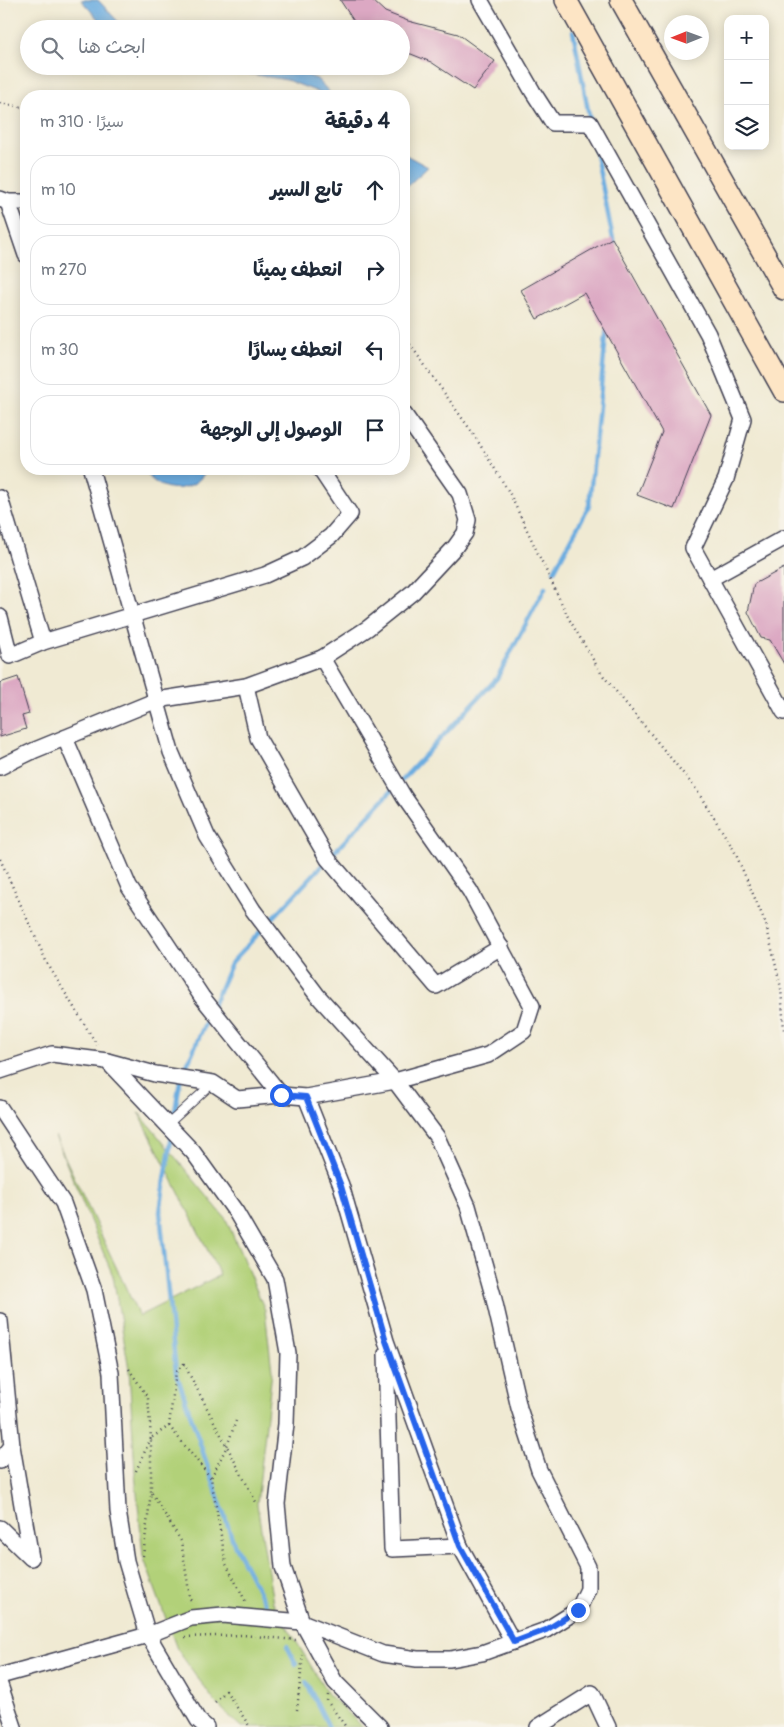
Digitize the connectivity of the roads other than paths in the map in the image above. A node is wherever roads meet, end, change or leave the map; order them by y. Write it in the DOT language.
graph roads {
  1 [pos="480,0"];
  2 [pos="566,0"];
  3 [pos="621,0"];
  4 [pos="4,200"];
  5 [pos="20,201"];
  6 [pos="20,240"];
  7 [pos="784,289"];
  8 [pos="784,391"];
  9 [pos="410,423"];
  10 [pos="94,475"];
  11 [pos="324,475"];
  12 [pos="0,498"];
  13 [pos="784,538"];
  14 [pos="710,579"];
  15 [pos="133,614"];
  16 [pos="0,617"];
  17 [pos="43,642"];
  18 [pos="322,658"];
  19 [pos="246,686"];
  20 [pos="157,700"];
  21 [pos="784,712"];
  22 [pos="65,738"];
  23 [pos="0,767"];
  24 [pos="501,947"];
  25 [pos="107,1061"];
  26 [pos="0,1071"];
  27 [pos="395,1081"];
  28 [pos="213,1083"];
  29 [pos="281,1095"];
  30 [pos="306,1097"];
  31 [pos="0,1108"];
  32 [pos="167,1125"];
  33 [pos="0,1321"];
  34 [pos="386,1341"];
  35 [pos="12,1446"];
  36 [pos="0,1461"];
  37 [pos="0,1528"];
  38 [pos="460,1546"];
  39 [pos="302,1622"];
  40 [pos="148,1635"];
  41 [pos="514,1642"];
  42 [pos="0,1676"];
  43 [pos="0,1685"];
  44 [pos="14,1727"];
  45 [pos="206,1727"];
  46 [pos="380,1727"];
  47 [pos="538,1727"];
  48 [pos="608,1727"];
  1 -- 14 [label="street"];
  2 -- 8 [label="main road"];
  3 -- 7 [label="main road"];
  4 -- 5 [label="street"];
  4 -- 6 [label="street"];
  9 -- 18 [label="street"];
  10 -- 15 [label="street"];
  11 -- 15 [label="street"];
  12 -- 17 [label="street"];
  13 -- 14 [label="street"];
  14 -- 21 [label="street"];
  15 -- 17 [label="street"];
  15 -- 20 [label="street"];
  16 -- 17 [label="street"];
  18 -- 19 [label="street"];
  18 -- 24 [label="street"];
  19 -- 20 [label="street"];
  19 -- 24 [label="street"];
  20 -- 22 [label="street"];
  20 -- 27 [label="street"];
  22 -- 23 [label="street"];
  22 -- 29 [label="street"];
  24 -- 27 [label="street"];
  25 -- 26 [label="street"];
  25 -- 28 [label="street"];
  25 -- 32 [label="street"];
  27 -- 30 [label="street"];
  27 -- 41 [label="street"];
  28 -- 29 [label="street"];
  28 -- 32 [label="lane"];
  29 -- 30 [label="street"];
  30 -- 34 [label="street"];
  31 -- 40 [label="street"];
  32 -- 39 [label="street"];
  33 -- 35 [label="street"];
  34 -- 38 [label="street"];
  34 -- 38 [label="street"];
  35 -- 36 [label="street"];
  35 -- 37 [label="street"];
  38 -- 41 [label="street"];
  39 -- 40 [label="street"];
  39 -- 41 [label="street"];
  39 -- 46 [label="street"];
  40 -- 42 [label="street"];
  40 -- 45 [label="street"];
  43 -- 44 [label="street"];
  47 -- 48 [label="street"];
}
